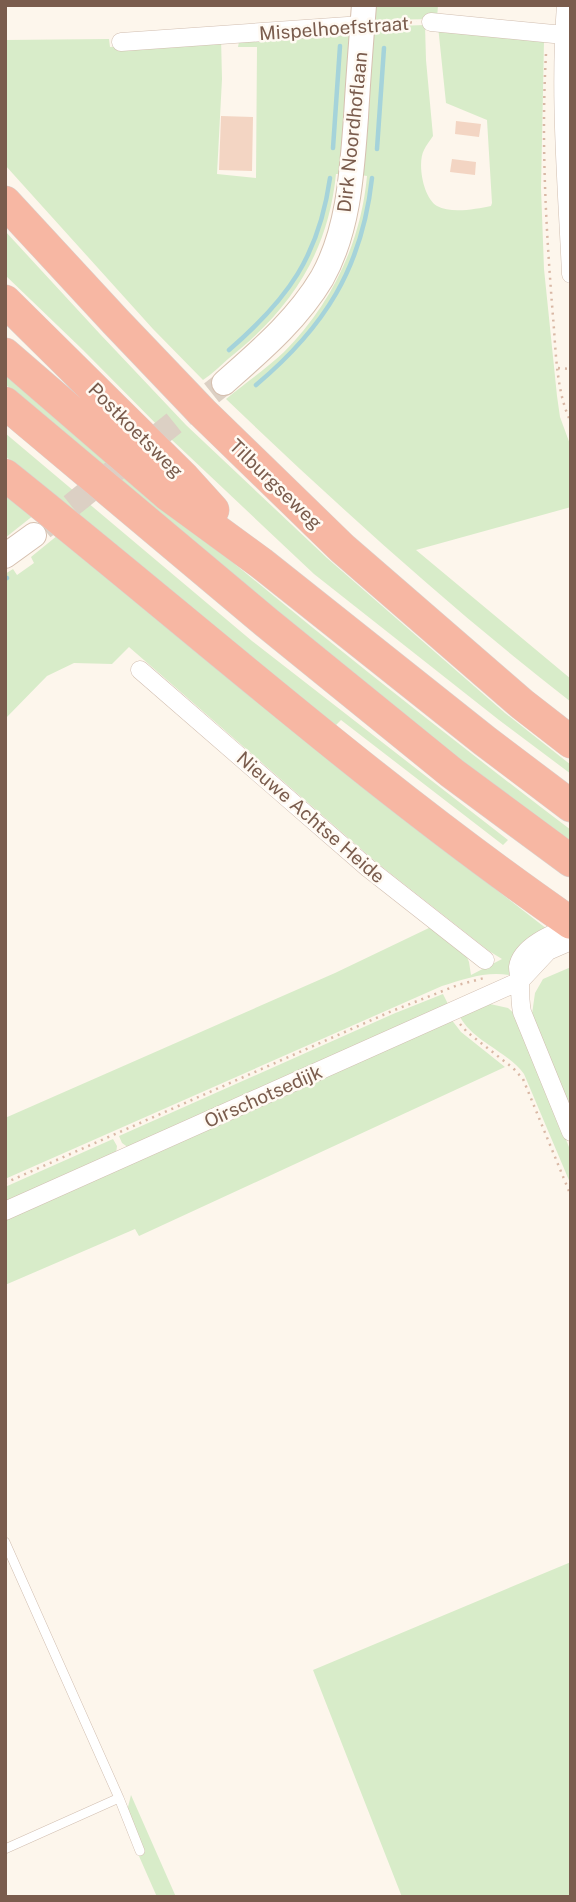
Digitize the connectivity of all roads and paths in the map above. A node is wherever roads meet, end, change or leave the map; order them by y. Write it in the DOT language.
graph roads {
  1 [pos="566,5"];
  2 [pos="363,15"];
  3 [pos="431,22"];
  4 [pos="556,34"];
  5 [pos="121,42"];
  6 [pos="5,202"];
  7 [pos="571,274"];
  8 [pos="5,301"];
  9 [pos="5,354"];
  10 [pos="558,369"];
  11 [pos="571,369"];
  12 [pos="224,383"];
  13 [pos="5,403"];
  14 [pos="571,422"];
  15 [pos="5,475"];
  16 [pos="34,535"];
  17 [pos="5,556"];
  18 [pos="261,563"];
  19 [pos="140,670"];
  20 [pos="571,742"];
  21 [pos="571,806"];
  22 [pos="571,861"];
  23 [pos="565,920"];
  24 [pos="571,941"];
  25 [pos="487,969"];
  26 [pos="520,981"];
  27 [pos="453,1012"];
  28 [pos="571,1132"];
  29 [pos="5,1183"];
  30 [pos="571,1196"];
  31 [pos="5,1211"];
  32 [pos="5,1542"];
  33 [pos="119,1798"];
  34 [pos="5,1849"];
  35 [pos="140,1851"];
  1 -- 4 [label="street"];
  2 -- 3 [label="path, Mispelhoefstraat"];
  2 -- 5 [label="street, Mispelhoefstraat"];
  2 -- 12 [label="street, Dirk Noordhoflaan"];
  3 -- 4 [label="street, Mispelhoefstraat"];
  4 -- 7 [label="street"];
  4 -- 10 [label="path"];
  6 -- 20 [label="highway, Tilburgseweg"];
  8 -- 18 [label="highway, Postkoetsweg"];
  9 -- 18 [label="highway"];
  10 -- 11 [label="path"];
  10 -- 14 [label="path"];
  13 -- 22 [label="highway"];
  15 -- 23 [label="highway"];
  16 -- 17 [label="street"];
  18 -- 21 [label="highway"];
  19 -- 25 [label="street, Nieuwe Achtse Heide"];
  23 -- 26 [label="street"];
  24 -- 26 [label="street, Oirschotsedijk"];
  25 -- 29 [label="path, Oirschotsedijk"];
  26 -- 27 [label="street, Oirschotsedijk"];
  26 -- 28 [label="street"];
  27 -- 30 [label="path"];
  27 -- 31 [label="street, Oirschotsedijk"];
  32 -- 33 [label="lane"];
  33 -- 34 [label="lane"];
  33 -- 35 [label="lane"];
}
